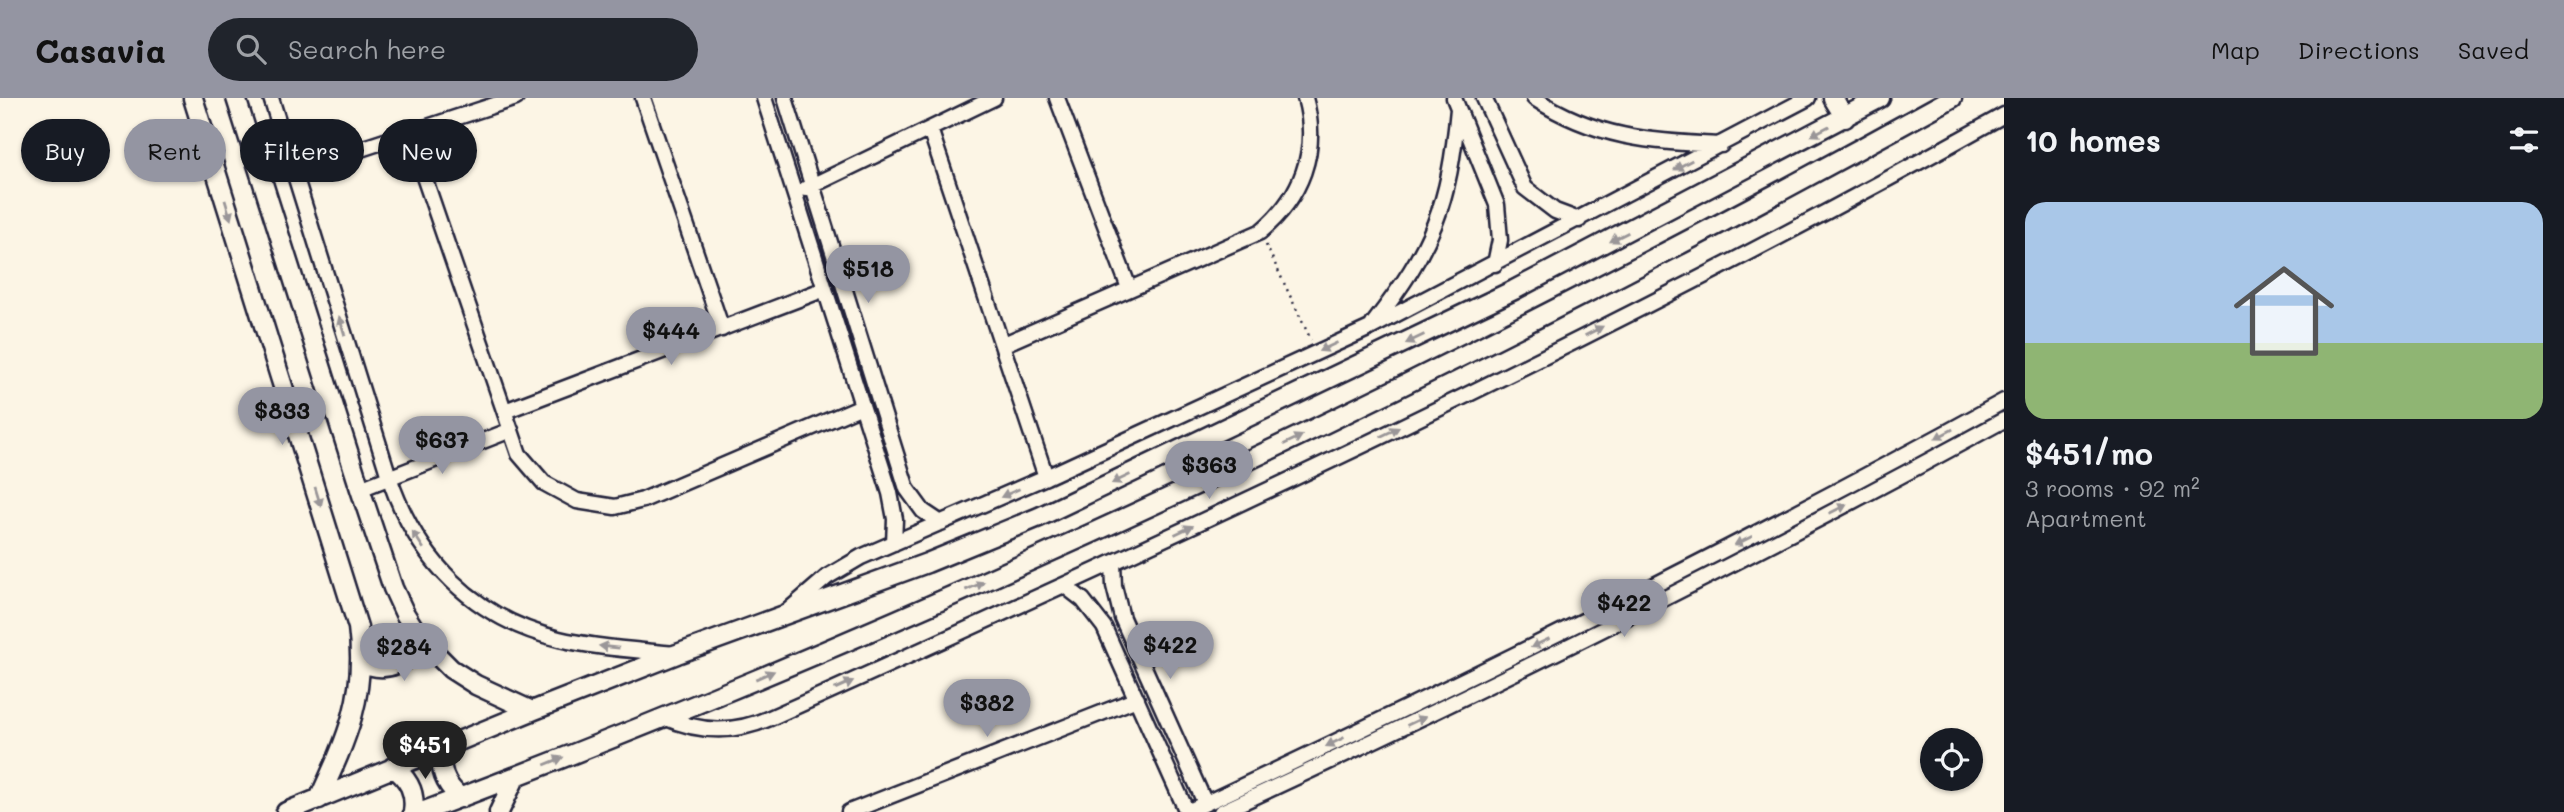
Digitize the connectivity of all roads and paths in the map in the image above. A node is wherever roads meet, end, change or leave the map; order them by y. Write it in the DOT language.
graph roads {
  1 [pos="193,98"];
  2 [pos="236,98"];
  3 [pos="271,98"];
  4 [pos="516,98"];
  5 [pos="643,98"];
  6 [pos="764,98"];
  7 [pos="785,98"];
  8 [pos="994,98"];
  9 [pos="1057,98"];
  10 [pos="1305,98"];
  11 [pos="1484,98"];
  12 [pos="1534,98"];
  13 [pos="1808,98"];
  14 [pos="1833,98"];
  15 [pos="1880,98"];
  16 [pos="1952,98"];
  17 [pos="1456,104"];
  18 [pos="2004,115"];
  19 [pos="1844,118"];
  20 [pos="452,119"];
  21 [pos="930,129"];
  22 [pos="1722,145"];
  23 [pos="426,182"];
  24 [pos="813,185"];
  25 [pos="794,194"];
  26 [pos="1579,220"];
  27 [pos="1260,232"];
  28 [pos="1495,264"];
  29 [pos="1129,288"];
  30 [pos="825,289"];
  31 [pos="1370,328"];
  32 [pos="722,329"];
  33 [pos="1002,345"];
  34 [pos="1317,353"];
  35 [pos="2004,401"];
  36 [pos="862,406"];
  37 [pos="505,411"];
  38 [pos="2004,420"];
  39 [pos="511,430"];
  40 [pos="1884,468"];
  41 [pos="389,477"];
  42 [pos="1046,477"];
  43 [pos="1892,481"];
  44 [pos="360,489"];
  45 [pos="941,523"];
  46 [pos="894,543"];
  47 [pos="1708,559"];
  48 [pos="1113,563"];
  49 [pos="1715,573"];
  50 [pos="1065,586"];
  51 [pos="1119,608"];
  52 [pos="783,615"];
  53 [pos="1099,618"];
  54 [pos="421,638"];
  55 [pos="677,654"];
  56 [pos="1141,660"];
  57 [pos="361,662"];
  58 [pos="1123,669"];
  59 [pos="1137,699"];
  60 [pos="532,711"];
  61 [pos="664,717"];
  62 [pos="443,747"];
  63 [pos="393,768"];
  64 [pos="516,776"];
  65 [pos="461,797"];
  66 [pos="319,799"];
  67 [pos="1205,803"];
  68 [pos="286,812"];
  69 [pos="413,812"];
  70 [pos="422,812"];
  71 [pos="499,812"];
  72 [pos="849,812"];
  73 [pos="1187,812"];
  74 [pos="1221,812"];
  1 -- 57 [label="street, one-way"];
  2 -- 44 [label="street"];
  41 -- 3 [label="street, one-way"];
  4 -- 20 [label="street"];
  5 -- 32 [label="street"];
  6 -- 25 [label="street"];
  7 -- 24 [label="street"];
  8 -- 21 [label="street"];
  9 -- 29 [label="street"];
  10 -- 27 [label="street"];
  11 -- 26 [label="street"];
  12 -- 22 [label="street"];
  13 -- 22 [label="street"];
  14 -- 19 [label="street"];
  15 -- 19 [label="street"];
  61 -- 16 [label="street, one-way"];
  17 -- 28 [label="street"];
  17 -- 31 [label="street"];
  48 -- 18 [label="street, one-way"];
  19 -- 52 [label="street, one-way"];
  21 -- 24 [label="street"];
  21 -- 33 [label="street"];
  22 -- 26 [label="street, one-way"];
  23 -- 37 [label="street"];
  24 -- 25 [label="street"];
  24 -- 45 [label="street"];
  25 -- 30 [label="street"];
  26 -- 28 [label="street"];
  27 -- 29 [label="street"];
  27 -- 34 [label="path"];
  28 -- 31 [label="street"];
  29 -- 33 [label="street"];
  30 -- 32 [label="street"];
  30 -- 36 [label="street"];
  31 -- 34 [label="street, one-way"];
  32 -- 37 [label="street"];
  33 -- 42 [label="street"];
  34 -- 42 [label="street"];
  35 -- 40 [label="street, one-way"];
  36 -- 39 [label="street"];
  36 -- 46 [label="street"];
  37 -- 39 [label="street"];
  38 -- 43 [label="street"];
  39 -- 41 [label="street"];
  40 -- 43 [label="street"];
  40 -- 47 [label="street, one-way"];
  41 -- 44 [label="street"];
  55 -- 41 [label="street, one-way"];
  42 -- 45 [label="street, one-way"];
  49 -- 43 [label="street, one-way"];
  44 -- 54 [label="street"];
  45 -- 46 [label="street"];
  46 -- 52 [label="street"];
  47 -- 49 [label="street"];
  47 -- 67 [label="street, one-way"];
  48 -- 50 [label="street"];
  48 -- 51 [label="street"];
  74 -- 49 [label="street, one-way"];
  50 -- 53 [label="street"];
  61 -- 50 [label="street, one-way"];
  51 -- 53 [label="street"];
  51 -- 56 [label="street"];
  52 -- 55 [label="street"];
  53 -- 58 [label="street"];
  54 -- 57 [label="street"];
  54 -- 60 [label="street"];
  55 -- 60 [label="street"];
  56 -- 58 [label="street"];
  56 -- 67 [label="street"];
  57 -- 66 [label="street"];
  58 -- 59 [label="street"];
  59 -- 72 [label="street"];
  59 -- 73 [label="street"];
  60 -- 62 [label="street"];
  64 -- 61 [label="street, one-way"];
  62 -- 63 [label="street"];
  62 -- 65 [label="street"];
  63 -- 66 [label="street"];
  63 -- 69 [label="street"];
  64 -- 65 [label="street"];
  64 -- 71 [label="street"];
  65 -- 70 [label="street"];
  66 -- 68 [label="street"];
  67 -- 73 [label="street"];
}
